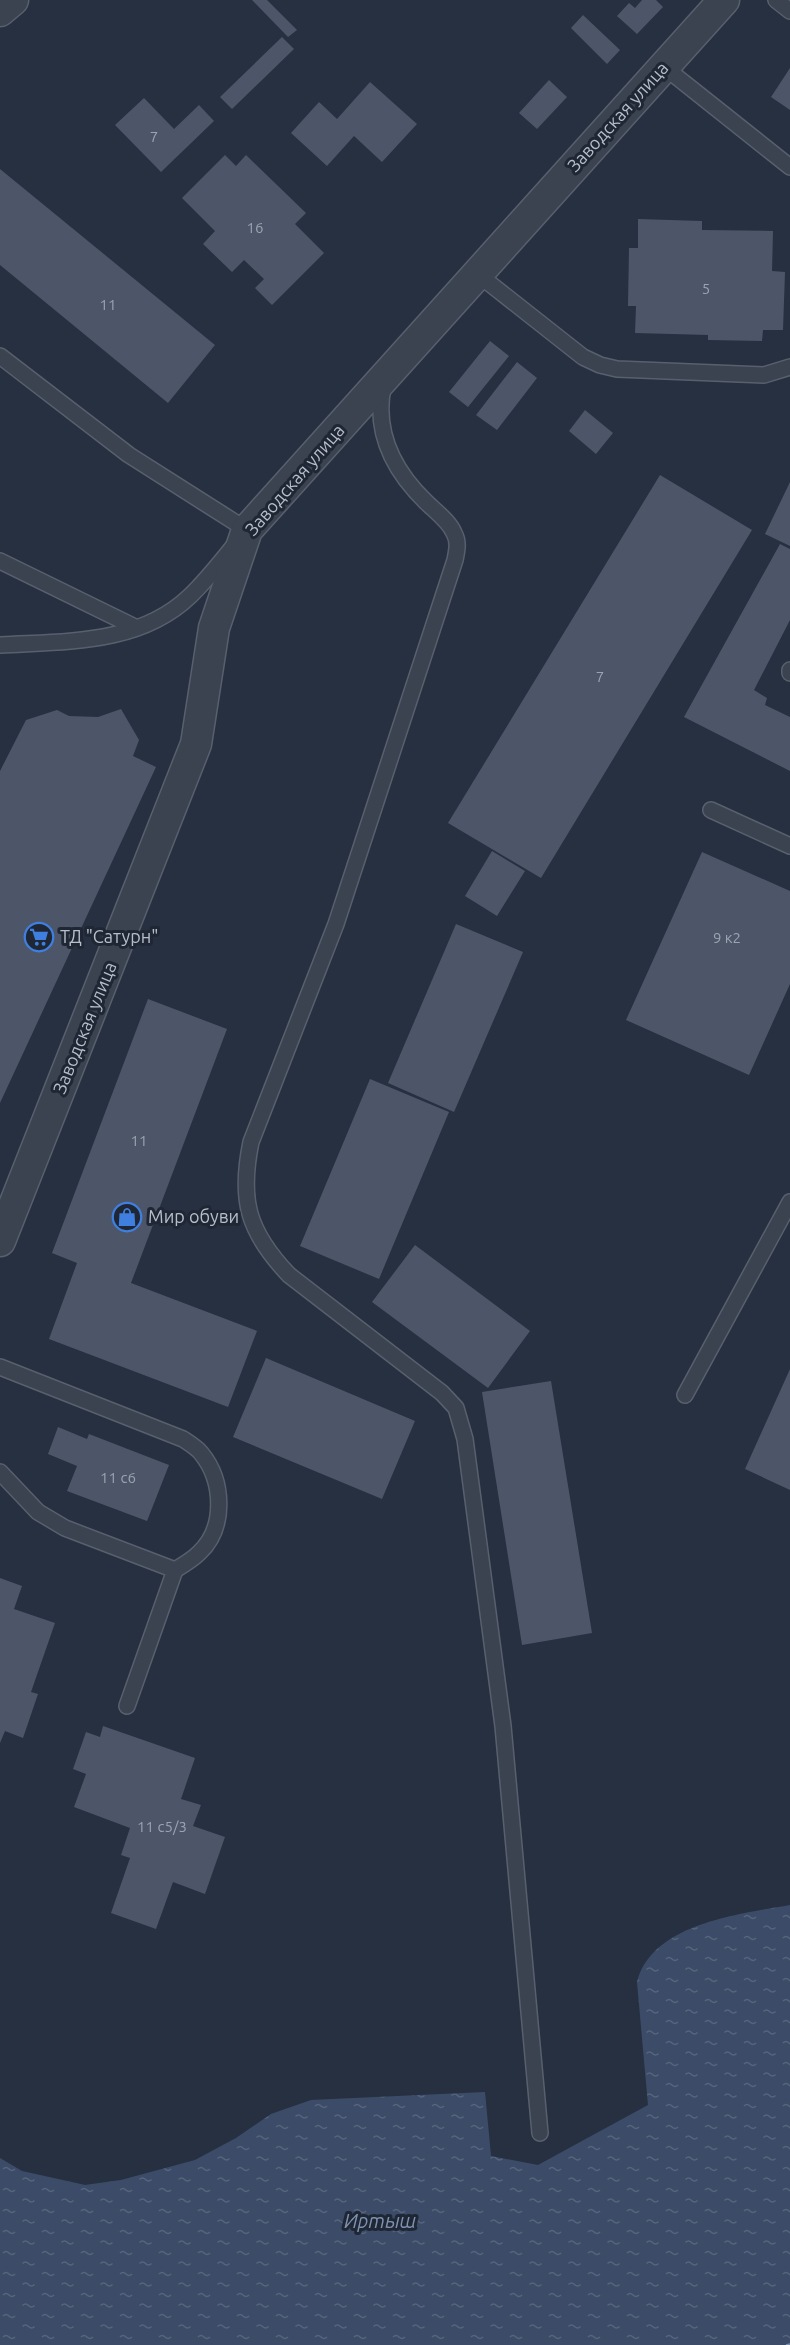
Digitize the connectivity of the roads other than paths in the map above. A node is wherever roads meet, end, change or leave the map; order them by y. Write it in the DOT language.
graph roads {
  1 [pos="13,0"];
  2 [pos="724,0"];
  3 [pos="776,0"];
  4 [pos="0,11"];
  5 [pos="790,11"];
  6 [pos="663,66"];
  7 [pos="790,167"];
  8 [pos="479,275"];
  9 [pos="0,357"];
  10 [pos="790,367"];
  11 [pos="385,379"];
  12 [pos="247,530"];
  13 [pos="0,561"];
  14 [pos="137,628"];
  15 [pos="0,645"];
  16 [pos="711,810"];
  17 [pos="790,846"];
  18 [pos="790,1202"];
  19 [pos="0,1241"];
  20 [pos="0,1367"];
  21 [pos="685,1395"];
  22 [pos="0,1472"];
  23 [pos="175,1570"];
  24 [pos="127,1706"];
  25 [pos="540,2133"];
  1 -- 4 [label="street"];
  2 -- 6 [label="street, Заводская улица"];
  3 -- 5 [label="lane"];
  6 -- 7 [label="lane"];
  6 -- 8 [label="street, Заводская улица"];
  8 -- 10 [label="lane"];
  8 -- 11 [label="street, Заводская улица"];
  9 -- 12 [label="lane"];
  11 -- 12 [label="street, Заводская улица"];
  11 -- 25 [label="lane"];
  12 -- 14 [label="lane"];
  12 -- 19 [label="street, Заводская улица"];
  13 -- 14 [label="lane"];
  14 -- 15 [label="lane"];
  16 -- 17 [label="lane"];
  18 -- 21 [label="lane"];
  20 -- 23 [label="lane"];
  22 -- 23 [label="lane"];
  23 -- 24 [label="lane"];
}
